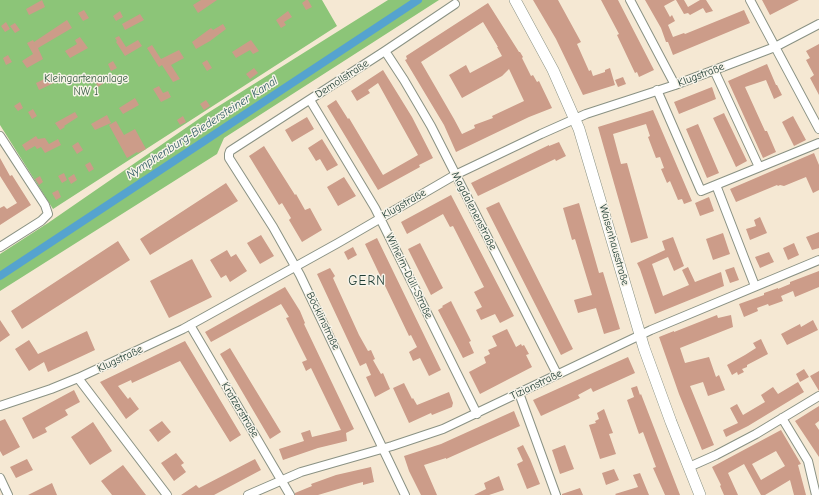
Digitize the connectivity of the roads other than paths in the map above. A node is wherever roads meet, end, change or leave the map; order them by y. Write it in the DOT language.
graph roads {
  1 [pos="515,0"];
  2 [pos="630,0"];
  3 [pos="750,0"];
  4 [pos="456,4"];
  5 [pos="819,24"];
  6 [pos="775,47"];
  7 [pos="385,51"];
  8 [pos="714,70"];
  9 [pos="675,84"];
  10 [pos="658,90"];
  11 [pos="310,100"];
  12 [pos="576,119"];
  13 [pos="819,129"];
  14 [pos="0,136"];
  15 [pos="819,143"];
  16 [pos="229,154"];
  17 [pos="759,167"];
  18 [pos="455,175"];
  19 [pos="716,185"];
  20 [pos="380,218"];
  21 [pos="0,247"];
  22 [pos="819,260"];
  23 [pos="295,266"];
  24 [pos="755,286"];
  25 [pos="190,325"];
  26 [pos="640,335"];
  27 [pos="557,374"];
  28 [pos="78,378"];
  29 [pos="519,393"];
  30 [pos="819,396"];
  31 [pos="0,406"];
  32 [pos="477,414"];
  33 [pos="782,418"];
  34 [pos="384,449"];
  35 [pos="689,467"];
  36 [pos="0,478"];
  37 [pos="281,480"];
  38 [pos="8,495"];
  39 [pos="167,495"];
  40 [pos="248,495"];
  41 [pos="290,495"];
  42 [pos="405,495"];
  43 [pos="556,495"];
  44 [pos="700,495"];
  45 [pos="816,495"];
  1 -- 12 [label="street, Waisenhausstraße"];
  2 -- 9 [label="street"];
  3 -- 6 [label="street"];
  4 -- 7 [label="street, Demollstraße"];
  5 -- 6 [label="street, Klugstraße"];
  6 -- 8 [label="street, Klugstraße"];
  6 -- 13 [label="street"];
  7 -- 11 [label="street, Demollstraße"];
  7 -- 18 [label="street, Magdalenenstraße"];
  8 -- 9 [label="street, Klugstraße"];
  8 -- 17 [label="street"];
  9 -- 10 [label="street, Klugstraße"];
  10 -- 12 [label="street, Klugstraße"];
  10 -- 19 [label="street"];
  11 -- 16 [label="street, Demollstraße"];
  11 -- 20 [label="street, Wilhelm-Düll-Straße"];
  12 -- 18 [label="street, Klugstraße"];
  12 -- 26 [label="street, Waisenhausstraße"];
  14 -- 21 [label="street"];
  15 -- 17 [label="street"];
  16 -- 23 [label="street, Böcklinstraße"];
  17 -- 19 [label="street"];
  18 -- 20 [label="street, Klugstraße"];
  18 -- 27 [label="street, Magdalenenstraße"];
  19 -- 24 [label="street"];
  20 -- 23 [label="street, Klugstraße"];
  20 -- 32 [label="street, Wilhelm-Düll-Straße"];
  22 -- 24 [label="street, Tizianstraße"];
  23 -- 25 [label="street, Klugstraße"];
  23 -- 34 [label="street, Böcklinstraße"];
  24 -- 26 [label="street, Tizianstraße"];
  25 -- 28 [label="street, Klugstraße"];
  25 -- 37 [label="street, Kratzerstraße"];
  26 -- 27 [label="street, Tizianstraße"];
  26 -- 35 [label="street, Waisenhausstraße"];
  27 -- 29 [label="street, Tizianstraße"];
  28 -- 31 [label="street, Klugstraße"];
  28 -- 39 [label="street"];
  29 -- 32 [label="street, Tizianstraße"];
  29 -- 43 [label="street"];
  30 -- 33 [label="street"];
  32 -- 34 [label="street, Tizianstraße"];
  33 -- 35 [label="street"];
  33 -- 45 [label="street"];
  34 -- 37 [label="street, Tizianstraße"];
  34 -- 42 [label="street, Böcklinstraße"];
  35 -- 44 [label="street, Waisenhausstraße"];
  36 -- 38 [label="street"];
  37 -- 40 [label="street, Tizianstraße"];
  37 -- 41 [label="street, Kratzerstraße"];
}
